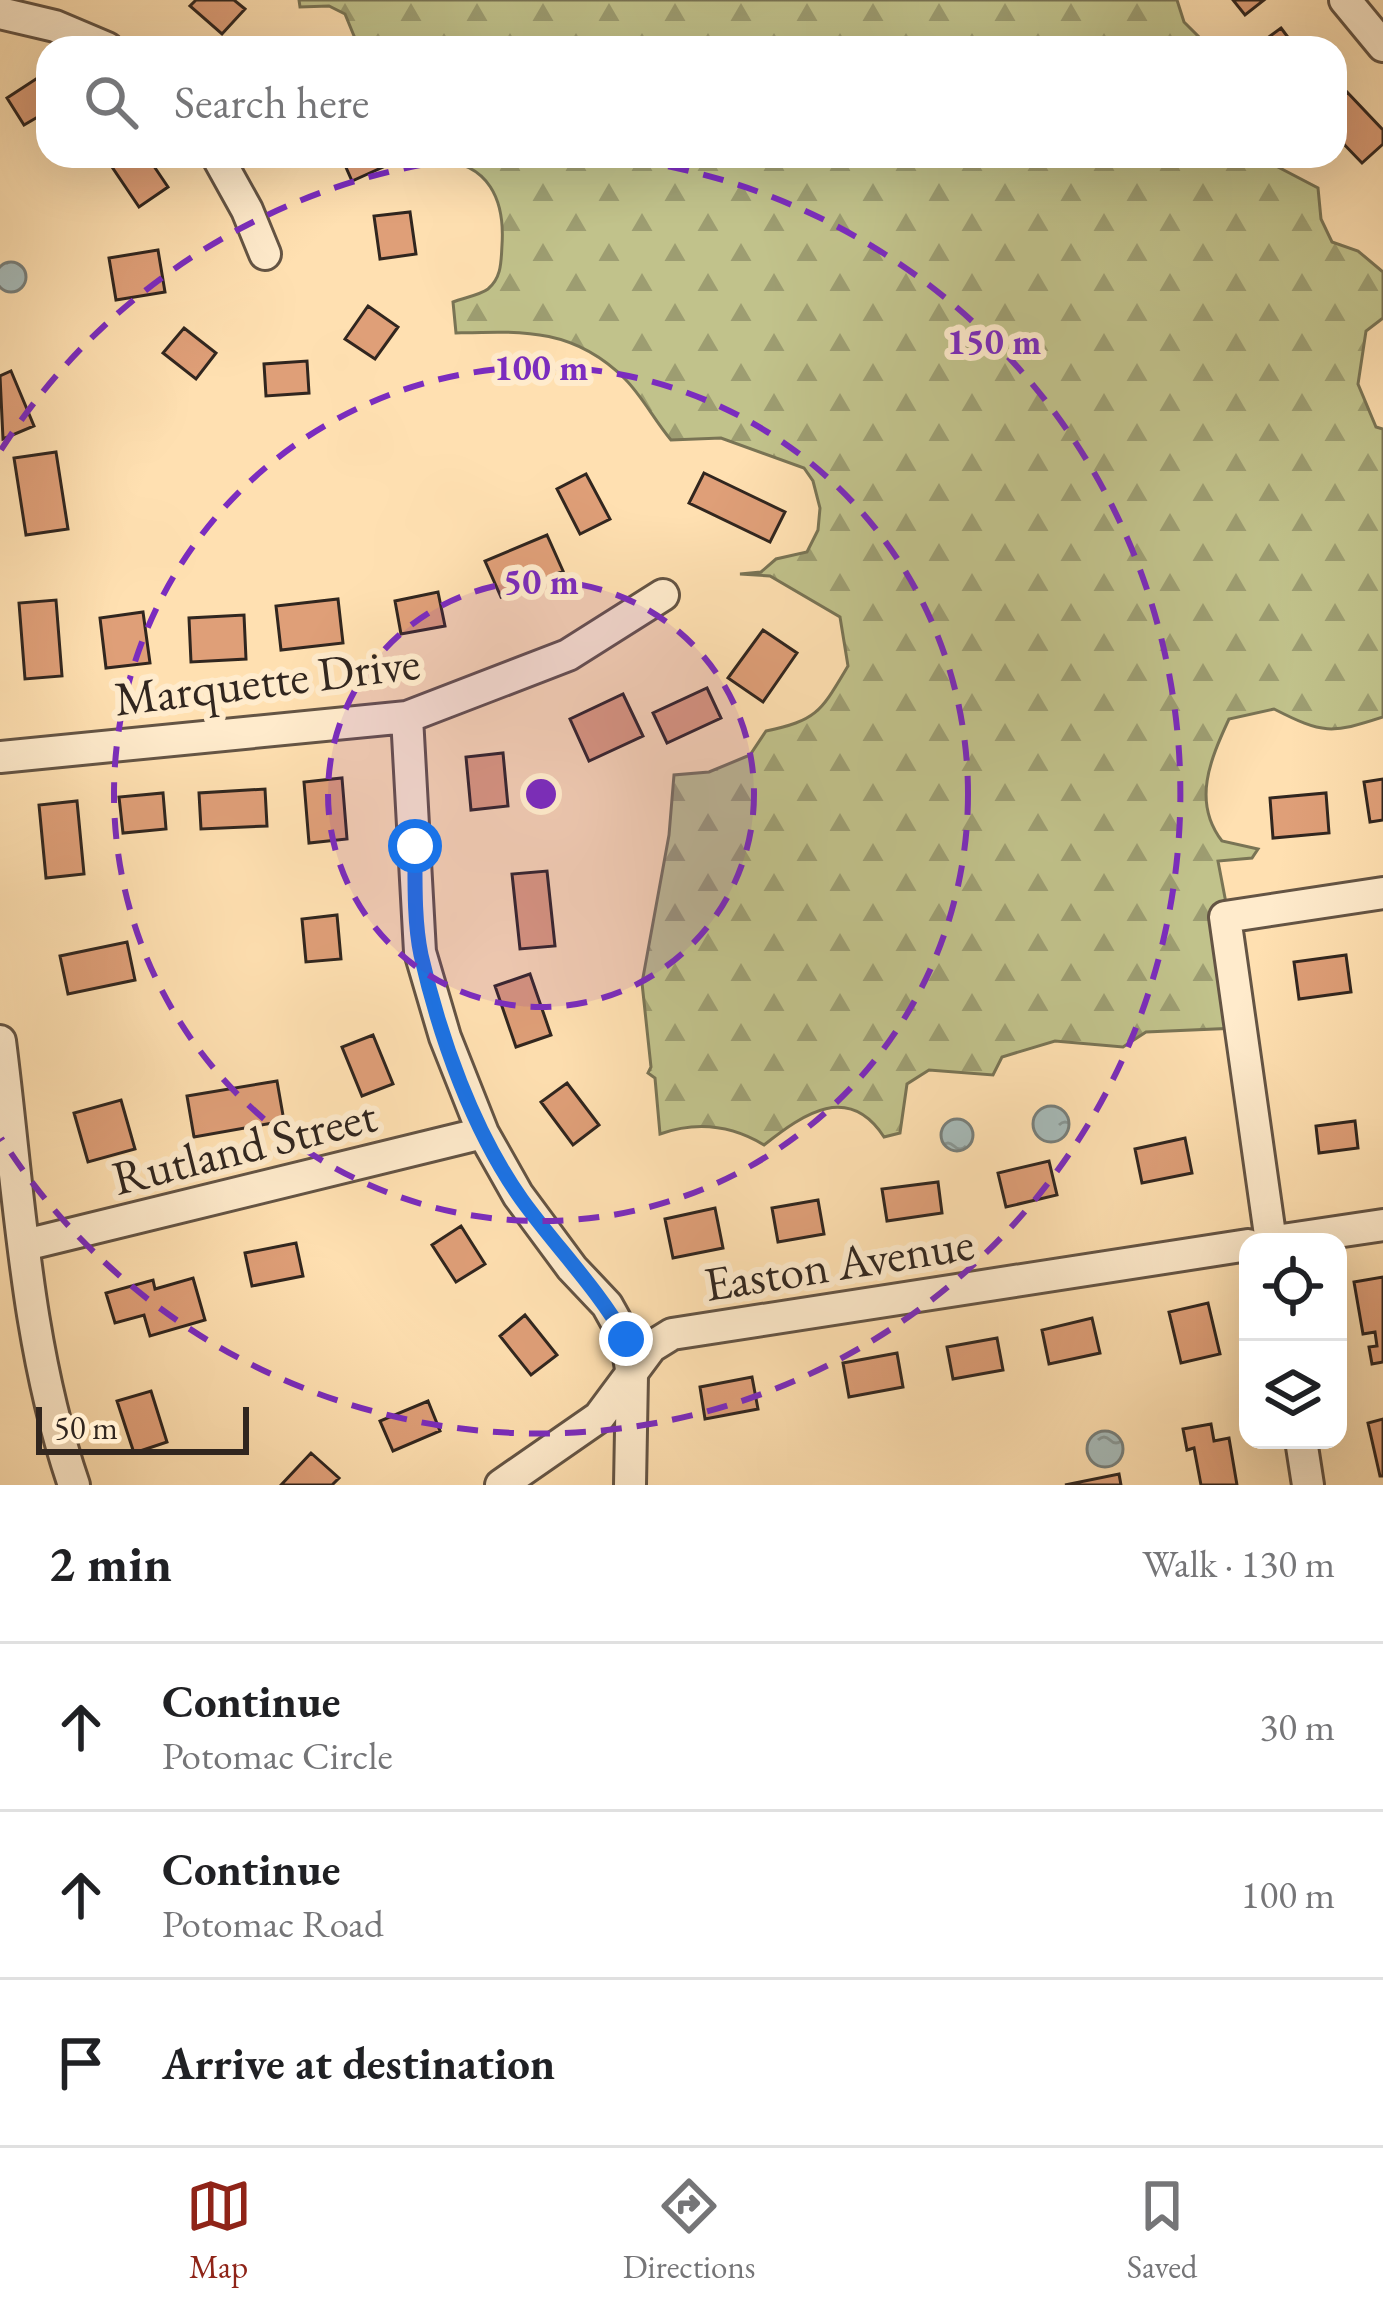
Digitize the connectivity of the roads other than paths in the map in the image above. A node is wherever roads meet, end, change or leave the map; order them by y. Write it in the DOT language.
graph roads {
  1 [pos="1345,0"];
  2 [pos="0,14"];
  3 [pos="79,36"];
  4 [pos="1383,46"];
  5 [pos="224,168"];
  6 [pos="265,254"];
  7 [pos="663,596"];
  8 [pos="407,717"];
  9 [pos="0,758"];
  10 [pos="1383,892"];
  11 [pos="0,1041"];
  12 [pos="483,1133"];
  13 [pos="1383,1225"];
  14 [pos="1269,1233"];
  15 [pos="1330,1233"];
  16 [pos="25,1245"];
  17 [pos="1239,1246"];
  18 [pos="632,1375"];
  19 [pos="1302,1449"];
  20 [pos="74,1485"];
  21 [pos="501,1485"];
  22 [pos="630,1485"];
  23 [pos="1308,1485"];
  1 -- 4 [label="street"];
  2 -- 3 [label="street"];
  5 -- 6 [label="street"];
  7 -- 8 [label="street, Marquette Drive"];
  8 -- 9 [label="street, Marquette Drive"];
  8 -- 12 [label="street"];
  10 -- 14 [label="street"];
  11 -- 16 [label="street"];
  12 -- 16 [label="street, Rutland Street"];
  12 -- 18 [label="street"];
  13 -- 15 [label="street"];
  16 -- 20 [label="street"];
  17 -- 18 [label="street, Easton Avenue"];
  18 -- 21 [label="street, Easton Avenue"];
  18 -- 22 [label="street"];
  19 -- 23 [label="street"];
}
